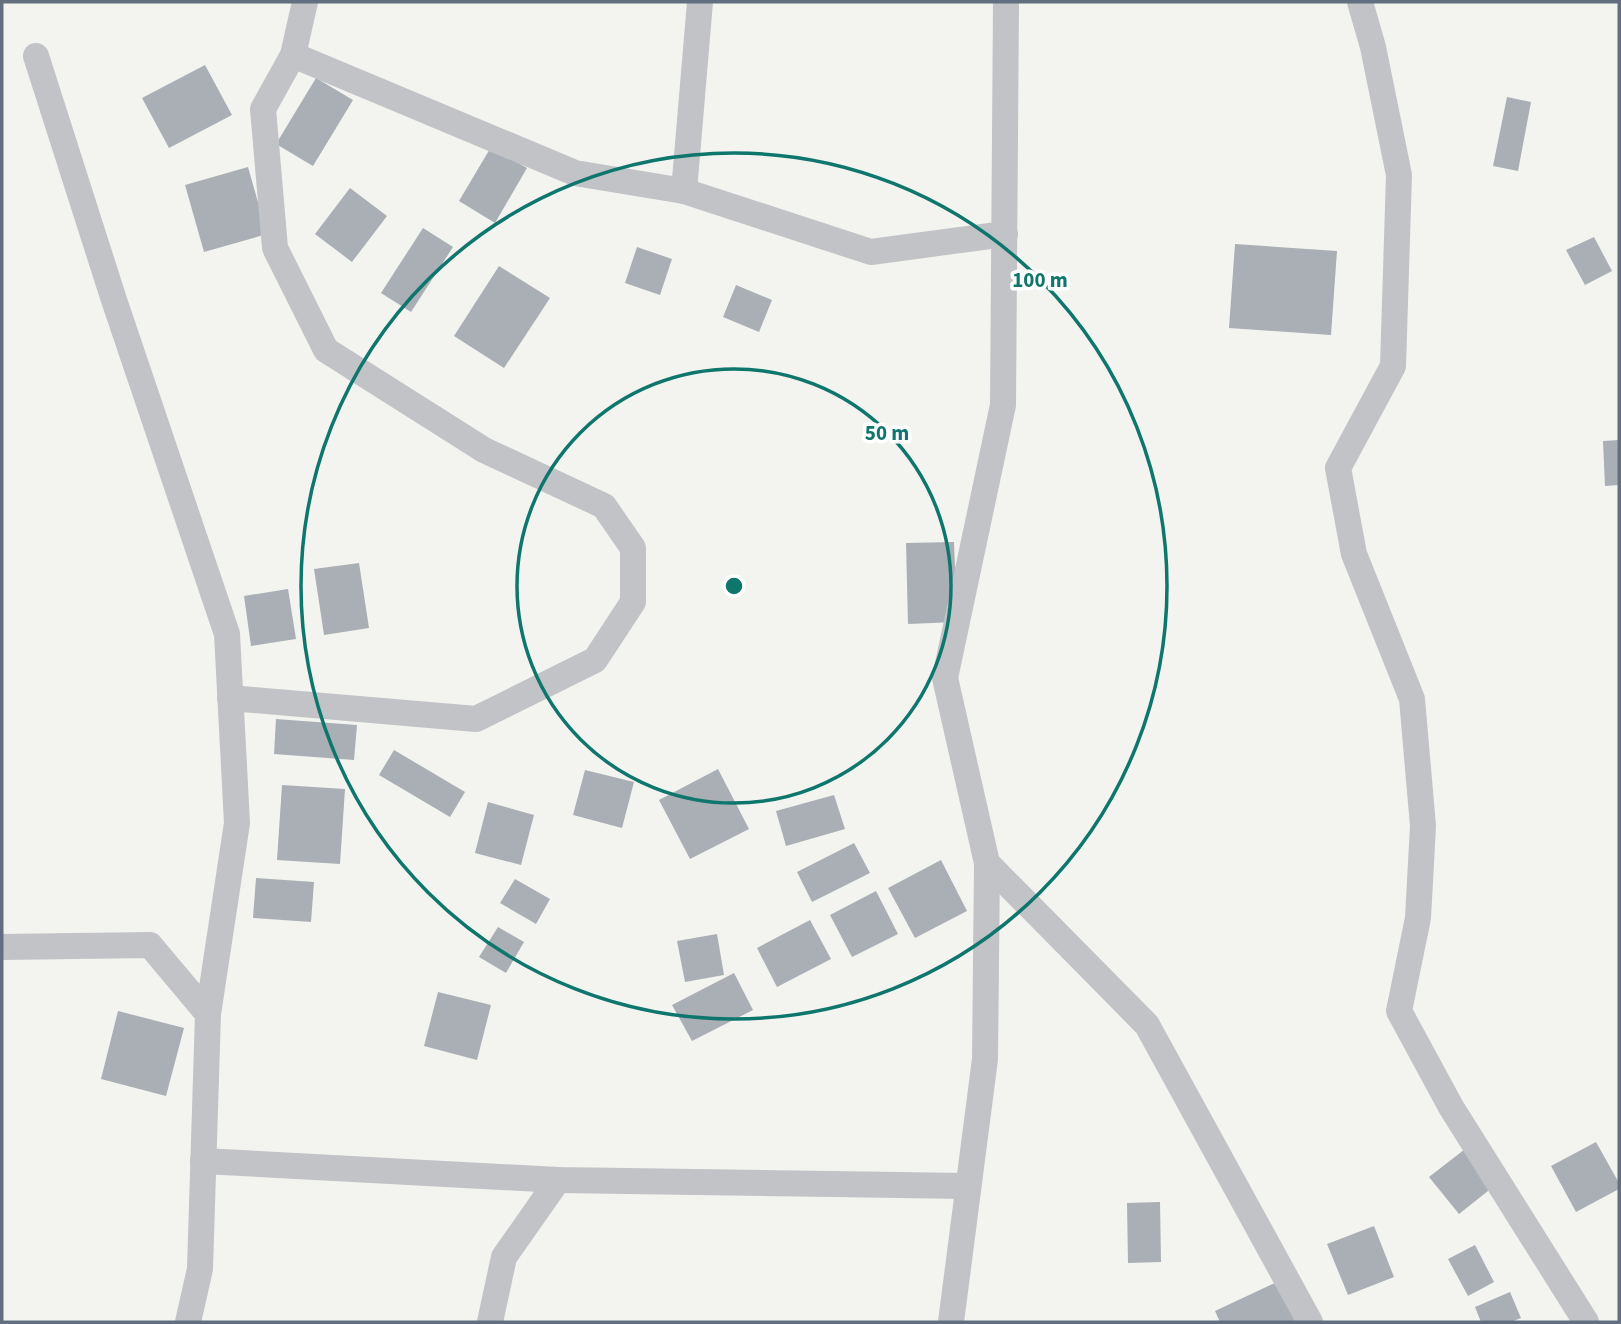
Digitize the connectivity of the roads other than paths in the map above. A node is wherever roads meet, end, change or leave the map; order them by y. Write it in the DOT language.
graph roads {
  1 [pos="305,2"];
  2 [pos="700,2"];
  3 [pos="1006,2"];
  4 [pos="1360,2"];
  5 [pos="293,55"];
  6 [pos="36,57"];
  7 [pos="684,191"];
  8 [pos="1004,234"];
  9 [pos="230,698"];
  10 [pos="987,863"];
  11 [pos="2,947"];
  12 [pos="208,1014"];
  13 [pos="203,1160"];
  14 [pos="558,1181"];
  15 [pos="967,1186"];
  16 [pos="188,1322"];
  17 [pos="490,1322"];
  18 [pos="951,1322"];
  19 [pos="1310,1322"];
  20 [pos="1586,1322"];
  1 -- 5 [label="street"];
  2 -- 7 [label="street"];
  3 -- 8 [label="street"];
  4 -- 20 [label="street"];
  5 -- 7 [label="street"];
  5 -- 9 [label="street"];
  6 -- 9 [label="street"];
  7 -- 8 [label="street"];
  8 -- 10 [label="street"];
  9 -- 12 [label="street"];
  10 -- 15 [label="street"];
  10 -- 19 [label="street"];
  11 -- 12 [label="street"];
  12 -- 13 [label="street"];
  13 -- 14 [label="street"];
  13 -- 16 [label="street"];
  14 -- 15 [label="street"];
  14 -- 17 [label="street"];
  15 -- 18 [label="street"];
}
